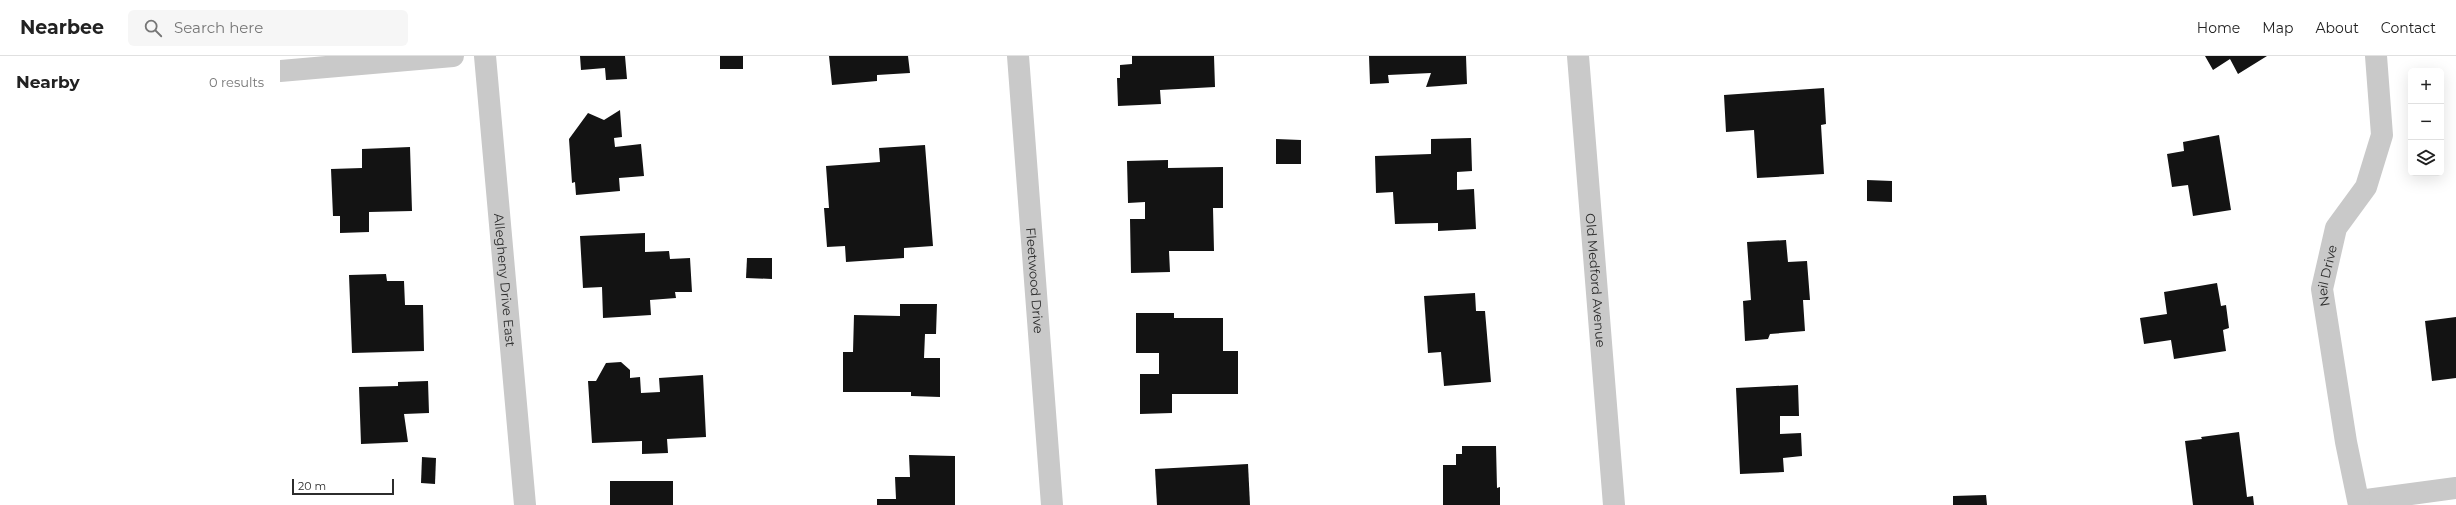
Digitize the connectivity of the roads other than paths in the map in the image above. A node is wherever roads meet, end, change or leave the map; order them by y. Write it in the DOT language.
graph roads {
  1 [pos="453,56"];
  2 [pos="485,56"];
  3 [pos="1018,56"];
  4 [pos="1578,56"];
  5 [pos="2376,56"];
  6 [pos="280,71"];
  7 [pos="2456,488"];
  8 [pos="2359,503"];
  9 [pos="525,505"];
  10 [pos="1052,505"];
  11 [pos="1614,505"];
  1 -- 6 [label="street"];
  2 -- 9 [label="street, Allegheny Drive East"];
  3 -- 10 [label="street, Fleetwood Drive"];
  4 -- 11 [label="street, Old Medford Avenue"];
  5 -- 8 [label="street, Neil Drive"];
  7 -- 8 [label="street"];
}
